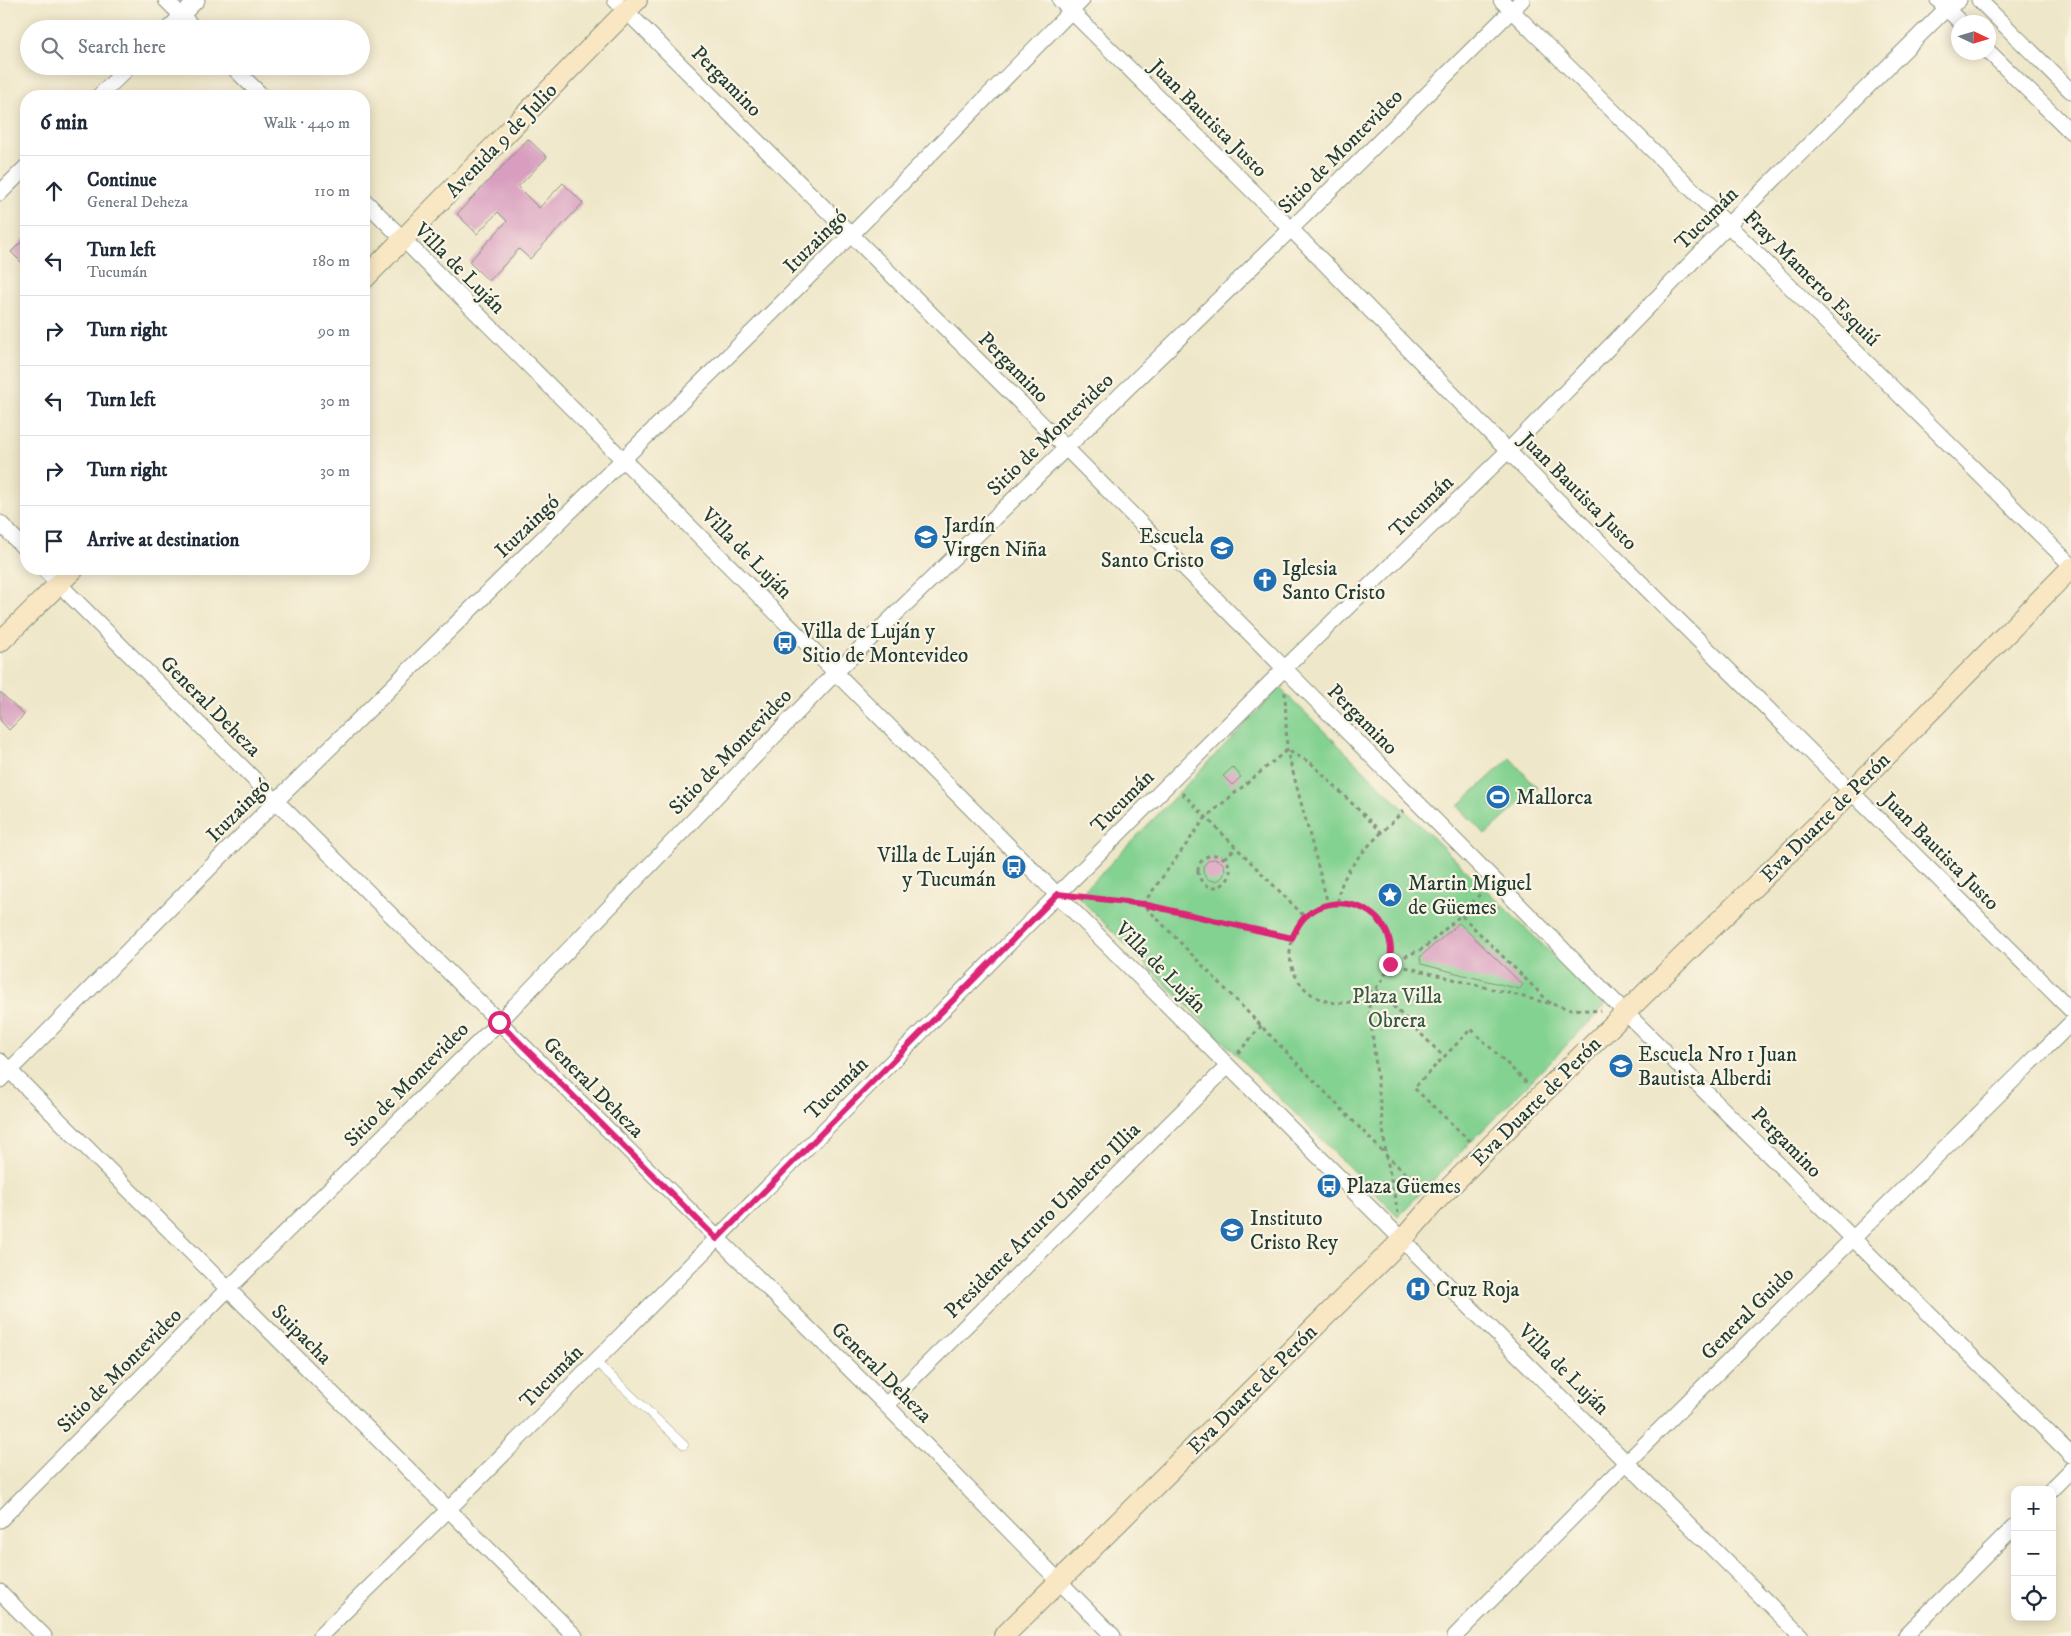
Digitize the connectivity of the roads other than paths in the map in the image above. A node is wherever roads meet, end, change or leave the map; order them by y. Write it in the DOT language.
graph roads {
  1 [pos="166,0"];
  2 [pos="197,0"];
  3 [pos="1060,0"];
  4 [pos="1082,0"];
  5 [pos="1979,0"];
  6 [pos="1947,3"];
  7 [pos="626,4"];
  8 [pos="1511,4"];
  9 [pos="1071,11"];
  10 [pos="182,15"];
  11 [pos="1955,15"];
  12 [pos="177,20"];
  13 [pos="187,20"];
  14 [pos="1996,59"];
  15 [pos="121,75"];
  16 [pos="241,75"];
  17 [pos="105,90"];
  18 [pos="256,90"];
  19 [pos="2071,91"];
  20 [pos="2071,132"];
  21 [pos="20,174"];
  22 [pos="0,193"];
  23 [pos="370,206"];
  24 [pos="1728,225"];
  25 [pos="1291,229"];
  26 [pos="852,234"];
  27 [pos="403,240"];
  28 [pos="370,273"];
  29 [pos="1066,448"];
  30 [pos="1508,450"];
  31 [pos="624,460"];
  32 [pos="0,524"];
  33 [pos="20,544"];
  34 [pos="2071,566"];
  35 [pos="50,575"];
  36 [pos="68,575"];
  37 [pos="59,584"];
  38 [pos="0,642"];
  39 [pos="1284,669"];
  40 [pos="836,672"];
  41 [pos="1851,792"];
  42 [pos="276,801"];
  43 [pos="1058,894"];
  44 [pos="2071,1010"];
  45 [pos="1625,1012"];
  46 [pos="499,1022"];
  47 [pos="2071,1023"];
  48 [pos="1228,1066"];
  49 [pos="3,1071"];
  50 [pos="1853,1237"];
  51 [pos="717,1239"];
  52 [pos="1403,1239"];
  53 [pos="228,1289"];
  54 [pos="596,1361"];
  55 [pos="886,1405"];
  56 [pos="684,1445"];
  57 [pos="2071,1455"];
  58 [pos="1627,1462"];
  59 [pos="2071,1470"];
  60 [pos="2055,1486"];
  61 [pos="448,1510"];
  62 [pos="0,1520"];
  63 [pos="2011,1530"];
  64 [pos="1058,1582"];
  65 [pos="0,1592"];
  66 [pos="44,1636"];
  67 [pos="320,1636"];
  68 [pos="575,1636"];
  69 [pos="1004,1636"];
  70 [pos="1113,1636"];
  71 [pos="1455,1636"];
  72 [pos="1801,1636"];
  73 [pos="1905,1636"];
  1 -- 10 [label="street"];
  2 -- 10 [label="street"];
  3 -- 9 [label="street, Juan Bautista Justo"];
  4 -- 9 [label="street, Ituzaingó"];
  5 -- 19 [label="street"];
  6 -- 11 [label="street"];
  6 -- 24 [label="street, Tucumán"];
  7 -- 26 [label="street, Pergamino"];
  7 -- 27 [label="main road, Avenida 9 de Julio"];
  8 -- 24 [label="street, Fray Mamerto Esquiú"];
  8 -- 25 [label="street, Sitio de Montevideo"];
  9 -- 25 [label="street, Juan Bautista Justo"];
  9 -- 26 [label="street, Ituzaingó"];
  10 -- 12 [label="street"];
  10 -- 13 [label="street"];
  14 -- 20 [label="street"];
  15 -- 17 [label="street"];
  16 -- 18 [label="street"];
  21 -- 22 [label="street"];
  23 -- 27 [label="street, Villa de Luján"];
  24 -- 30 [label="street, Tucumán"];
  24 -- 34 [label="street, Fray Mamerto Esquiú"];
  25 -- 29 [label="street, Sitio de Montevideo"];
  25 -- 30 [label="street, Juan Bautista Justo"];
  26 -- 29 [label="street, Pergamino"];
  26 -- 31 [label="street, Ituzaingó"];
  27 -- 28 [label="main road, Avenida 9 de Julio"];
  27 -- 31 [label="street, Villa de Luján"];
  29 -- 39 [label="street, Pergamino"];
  29 -- 40 [label="street, Sitio de Montevideo"];
  30 -- 39 [label="street, Tucumán"];
  30 -- 41 [label="street, Juan Bautista Justo"];
  31 -- 40 [label="street, Villa de Luján"];
  31 -- 42 [label="street, Ituzaingó"];
  32 -- 33 [label="street"];
  34 -- 41 [label="main road, Eva Duarte de Perón"];
  35 -- 37 [label="street, General Deheza"];
  36 -- 37 [label="main road"];
  37 -- 38 [label="main road"];
  37 -- 42 [label="street, General Deheza"];
  39 -- 43 [label="street, Tucumán"];
  39 -- 45 [label="street, Pergamino"];
  40 -- 43 [label="street, Villa de Luján"];
  40 -- 46 [label="street, Sitio de Montevideo"];
  41 -- 44 [label="street, Juan Bautista Justo"];
  41 -- 45 [label="main road, Eva Duarte de Perón"];
  42 -- 46 [label="street, General Deheza"];
  42 -- 49 [label="street, Ituzaingó"];
  43 -- 48 [label="street, Villa de Luján"];
  43 -- 51 [label="street, Tucumán"];
  45 -- 50 [label="street, Pergamino"];
  45 -- 52 [label="main road, Eva Duarte de Perón"];
  46 -- 51 [label="street, General Deheza"];
  46 -- 53 [label="street, Sitio de Montevideo"];
  47 -- 50 [label="street, General Guido"];
  48 -- 52 [label="street, Villa de Luján"];
  48 -- 55 [label="street, Presidente Arturo Umberto Illia"];
  49 -- 53 [label="street, Suipacha"];
  50 -- 57 [label="street, Pergamino"];
  50 -- 58 [label="street, General Guido"];
  51 -- 54 [label="street, Tucumán"];
  51 -- 55 [label="street, General Deheza"];
  52 -- 58 [label="street, Villa de Luján"];
  52 -- 64 [label="main road, Eva Duarte de Perón"];
  53 -- 61 [label="street, Suipacha"];
  53 -- 62 [label="street, Sitio de Montevideo"];
  54 -- 56 [label="lane"];
  54 -- 61 [label="street, Tucumán"];
  55 -- 64 [label="street, General Deheza"];
  58 -- 71 [label="street, General Guido"];
  58 -- 72 [label="street, Villa de Luján"];
  59 -- 60 [label="street"];
  61 -- 67 [label="street, Tucumán"];
  61 -- 68 [label="street, Suipacha"];
  63 -- 73 [label="street"];
  64 -- 69 [label="main road, Eva Duarte de Perón"];
  64 -- 70 [label="street, General Deheza"];
  65 -- 66 [label="street"];
}
